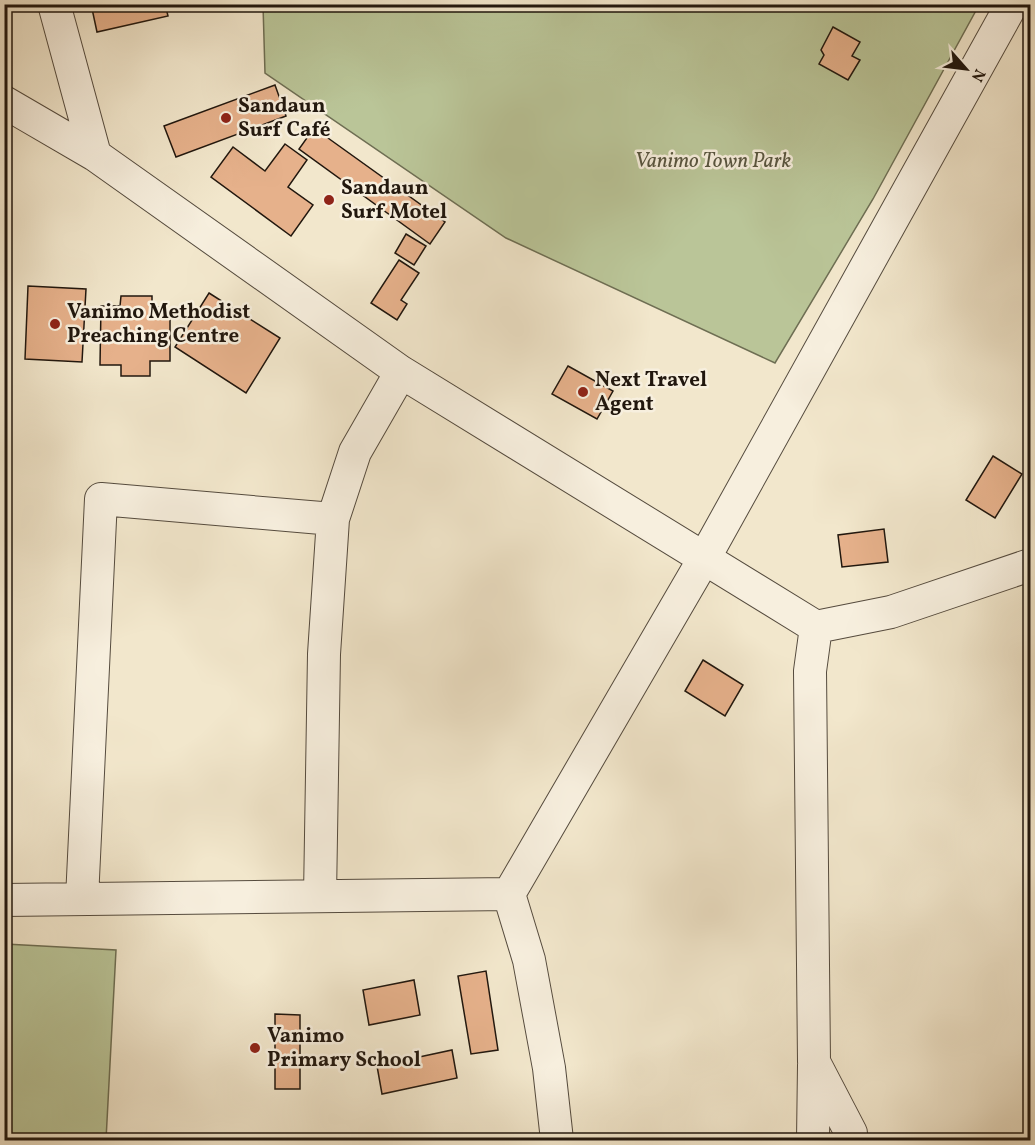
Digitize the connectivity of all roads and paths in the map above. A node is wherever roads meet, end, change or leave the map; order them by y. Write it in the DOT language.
graph roads {
  1 [pos="54,4"];
  2 [pos="1012,4"];
  3 [pos="4,102"];
  4 [pos="95,155"];
  5 [pos="401,372"];
  6 [pos="333,519"];
  7 [pos="705,557"];
  8 [pos="1030,565"];
  9 [pos="816,627"];
  10 [pos="509,894"];
  11 [pos="320,896"];
  12 [pos="82,899"];
  13 [pos="4,900"];
  14 [pos="814,1062"];
  15 [pos="557,1140"];
  16 [pos="813,1140"];
  17 [pos="851,1140"];
  1 -- 4 [label="street"];
  2 -- 7 [label="street"];
  3 -- 4 [label="street"];
  4 -- 5 [label="street"];
  5 -- 6 [label="street"];
  5 -- 7 [label="street"];
  6 -- 11 [label="street"];
  6 -- 12 [label="street"];
  7 -- 9 [label="street"];
  7 -- 10 [label="street"];
  8 -- 9 [label="street"];
  9 -- 14 [label="street"];
  10 -- 11 [label="street"];
  10 -- 15 [label="street"];
  11 -- 12 [label="street"];
  12 -- 13 [label="street"];
  14 -- 16 [label="street"];
  14 -- 17 [label="street"];
}
